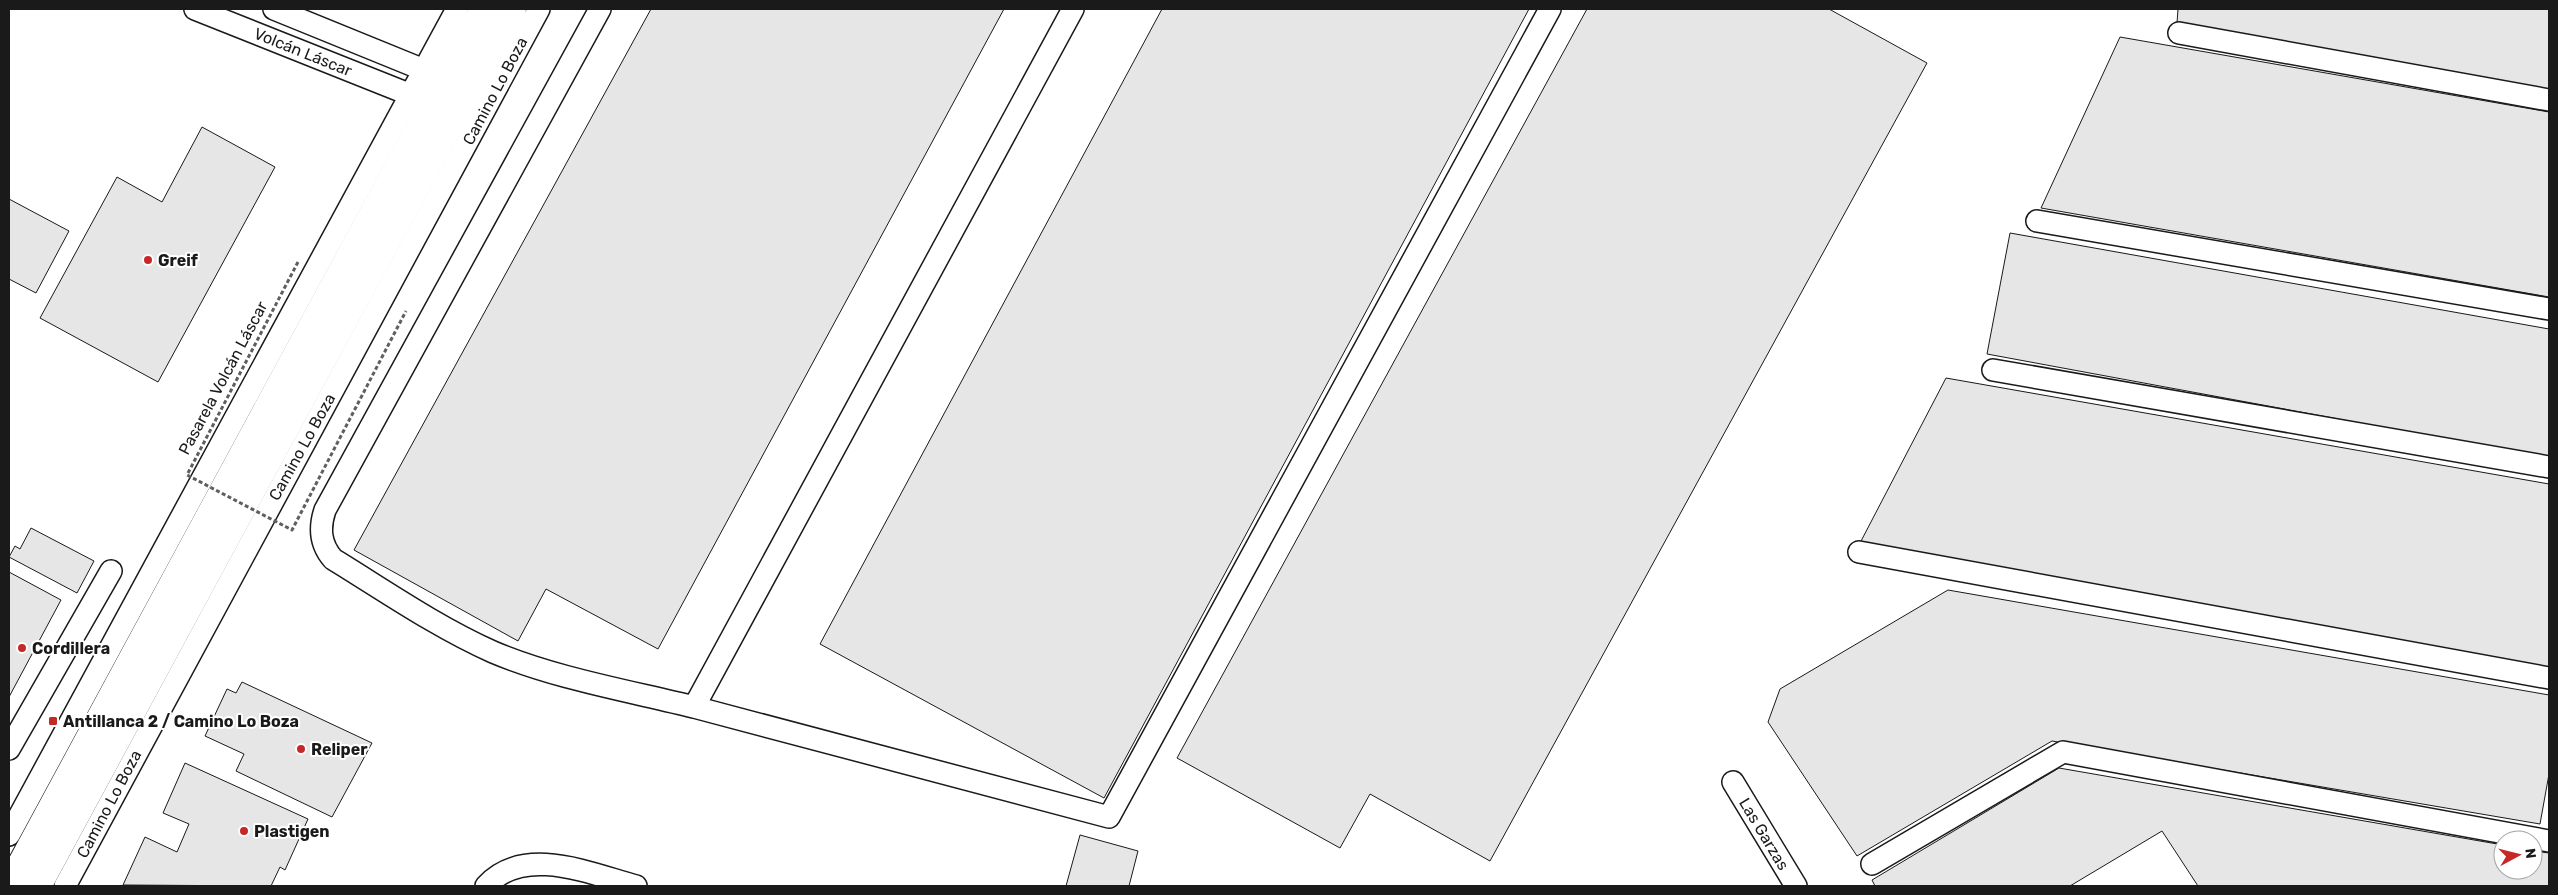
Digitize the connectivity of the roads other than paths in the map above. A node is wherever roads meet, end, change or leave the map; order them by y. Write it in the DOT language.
graph roads {
  1 [pos="195,9"];
  2 [pos="274,9"];
  3 [pos="457,9"];
  4 [pos="484,9"];
  5 [pos="512,9"];
  6 [pos="539,9"];
  7 [pos="600,9"];
  8 [pos="1073,9"];
  9 [pos="1550,9"];
  10 [pos="2179,33"];
  11 [pos="424,70"];
  12 [pos="410,95"];
  13 [pos="2549,100"];
  14 [pos="2037,221"];
  15 [pos="2549,309"];
  16 [pos="1993,370"];
  17 [pos="2549,467"];
  18 [pos="1859,552"];
  19 [pos="111,571"];
  20 [pos="2549,678"];
  21 [pos="694,707"];
  22 [pos="9,749"];
  23 [pos="1733,782"];
  24 [pos="9,835"];
  25 [pos="2549,841"];
  26 [pos="1872,864"];
  27 [pos="10,886"];
  28 [pos="37,886"];
  29 [pos="65,886"];
  30 [pos="486,886"];
  31 [pos="636,886"];
  32 [pos="1796,886"];
  1 -- 12 [label="street, Volcán Láscar"];
  2 -- 11 [label="street, Volcán Láscar"];
  3 -- 11 [label="street"];
  4 -- 27 [label="highway"];
  5 -- 28 [label="highway"];
  6 -- 29 [label="street, Camino Lo Boza"];
  7 -- 21 [label="street"];
  8 -- 21 [label="street"];
  9 -- 21 [label="street"];
  10 -- 13 [label="street"];
  11 -- 12 [label="street"];
  12 -- 24 [label="street"];
  14 -- 15 [label="street"];
  16 -- 17 [label="street"];
  18 -- 20 [label="street"];
  19 -- 22 [label="street"];
  23 -- 32 [label="street, Las Garzas"];
  25 -- 26 [label="street"];
  30 -- 31 [label="street"];
}
